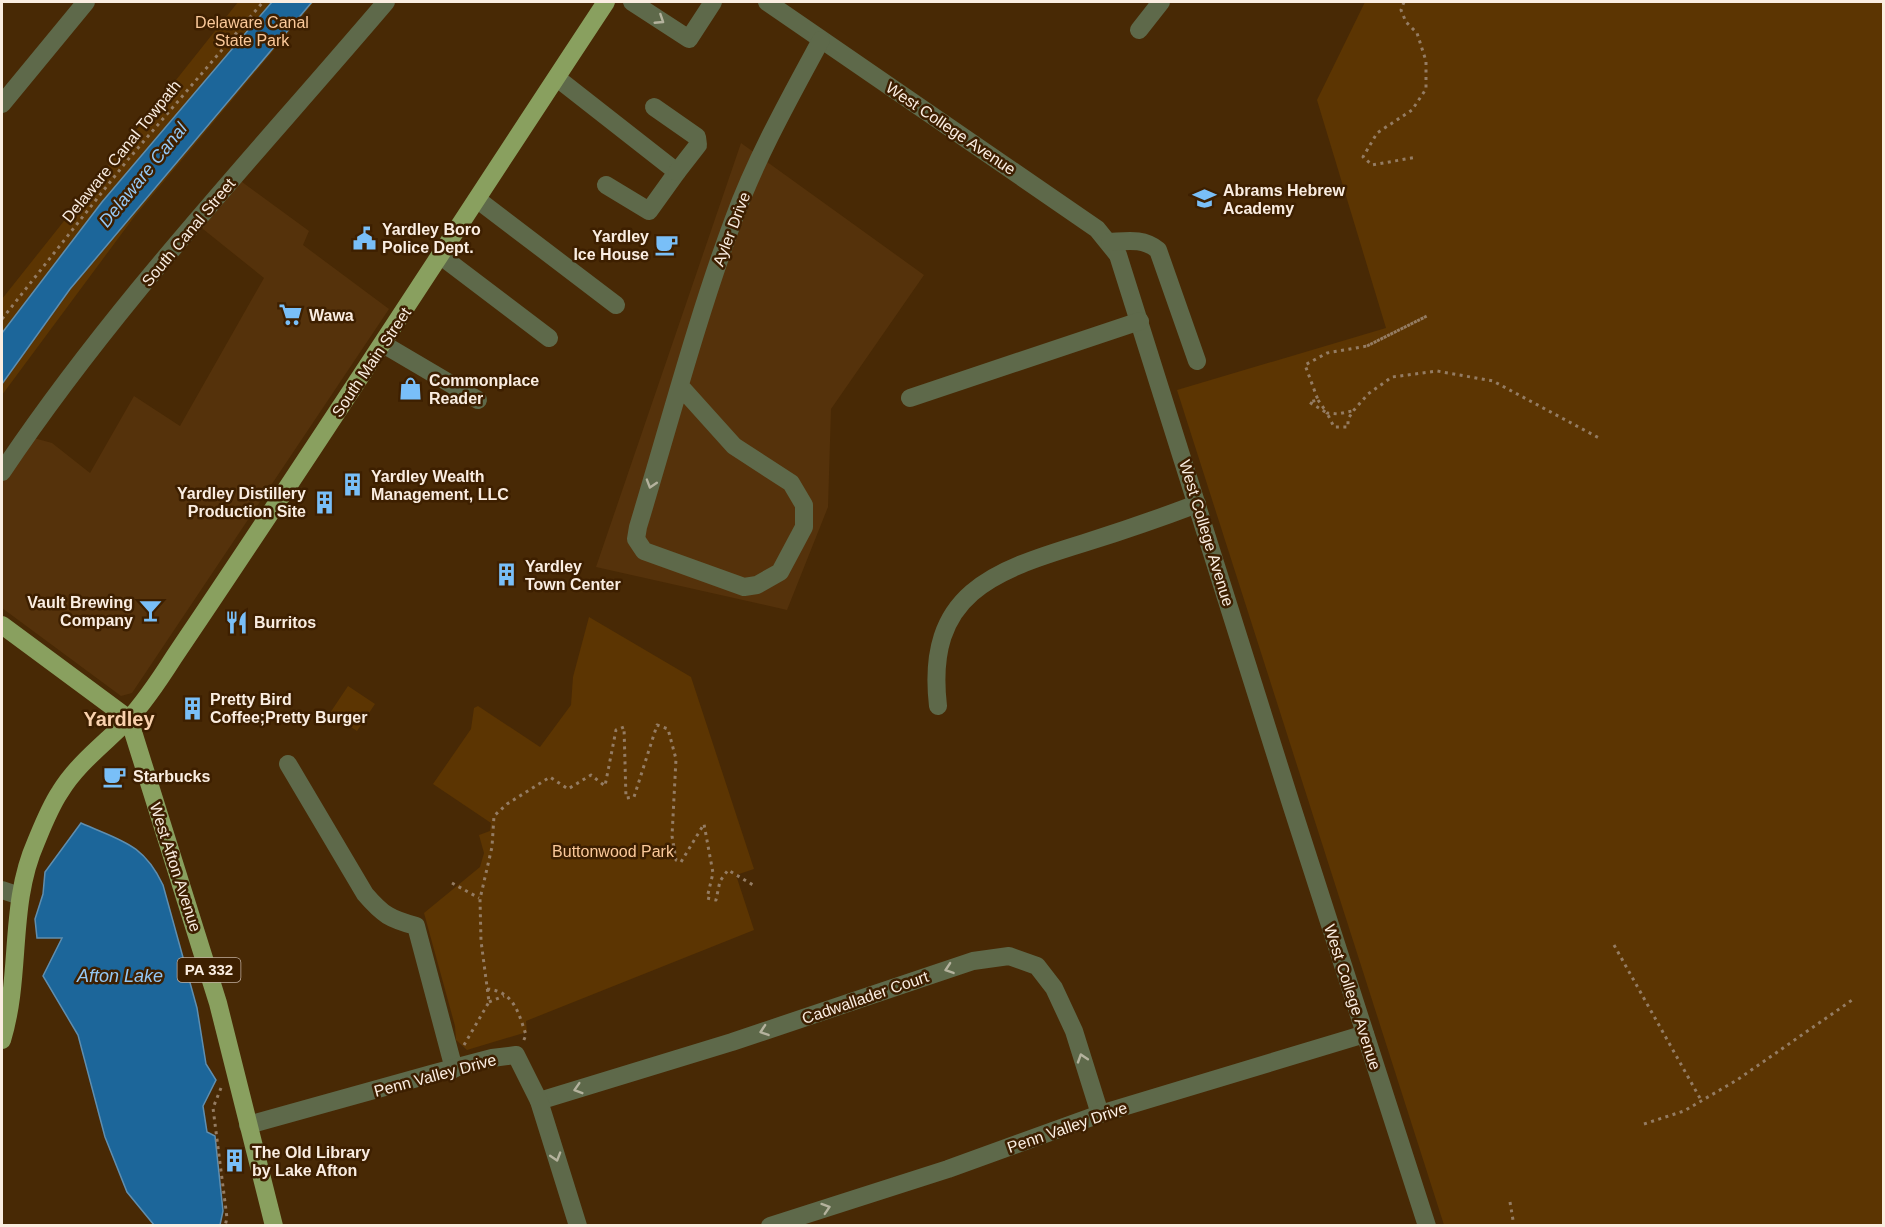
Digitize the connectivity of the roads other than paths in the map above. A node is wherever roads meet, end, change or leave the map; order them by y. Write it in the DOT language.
graph roads {
  1 [pos="86,2"];
  2 [pos="386,2"];
  3 [pos="606,2"];
  4 [pos="632,2"];
  5 [pos="713,2"];
  6 [pos="767,2"];
  7 [pos="1161,2"];
  8 [pos="1139,30"];
  9 [pos="821,40"];
  10 [pos="557,78"];
  11 [pos="2,104"];
  12 [pos="654,107"];
  13 [pos="678,172"];
  14 [pos="606,185"];
  15 [pos="478,201"];
  16 [pos="1110,243"];
  17 [pos="441,256"];
  18 [pos="616,305"];
  19 [pos="1140,321"];
  20 [pos="549,338"];
  21 [pos="383,344"];
  22 [pos="1197,361"];
  23 [pos="680,387"];
  24 [pos="910,398"];
  25 [pos="478,400"];
  26 [pos="2,472"];
  27 [pos="1197,504"];
  28 [pos="2,626"];
  29 [pos="938,706"];
  30 [pos="129,719"];
  31 [pos="288,764"];
  32 [pos="2,890"];
  33 [pos="20,896"];
  34 [pos="1365,1034"];
  35 [pos="2,1040"];
  36 [pos="454,1069"];
  37 [pos="539,1101"];
  38 [pos="1100,1114"];
  39 [pos="248,1125"];
  40 [pos="274,1226"];
  41 [pos="578,1226"];
  42 [pos="771,1226"];
  43 [pos="1427,1226"];
  1 -- 11 [label="street"];
  2 -- 26 [label="street, South Canal Street"];
  3 -- 10 [label="main road, South Main Street"];
  4 -- 5 [label="street, one-way"];
  6 -- 9 [label="street, West College Avenue"];
  7 -- 8 [label="street"];
  9 -- 16 [label="street, West College Avenue"];
  9 -- 23 [label="street, Ayler Drive"];
  10 -- 13 [label="street"];
  10 -- 15 [label="main road, South Main Street"];
  12 -- 13 [label="street"];
  13 -- 14 [label="street"];
  15 -- 17 [label="main road, South Main Street"];
  15 -- 18 [label="street"];
  16 -- 19 [label="street, West College Avenue"];
  16 -- 22 [label="street"];
  17 -- 20 [label="street"];
  17 -- 21 [label="main road, South Main Street"];
  19 -- 24 [label="street"];
  19 -- 27 [label="street, West College Avenue"];
  21 -- 25 [label="street"];
  21 -- 30 [label="main road, South Main Street"];
  23 -- 23 [label="street, Ayler Drive, one-way"];
  27 -- 29 [label="street"];
  27 -- 34 [label="street, West College Avenue"];
  28 -- 30 [label="main road"];
  30 -- 33 [label="main road, South Main Street"];
  30 -- 39 [label="main road, West Afton Avenue / PA 332"];
  31 -- 36 [label="street"];
  32 -- 33 [label="street"];
  33 -- 35 [label="main road, South Main Street"];
  34 -- 38 [label="street, Penn Valley Drive"];
  34 -- 43 [label="street, West College Avenue"];
  36 -- 37 [label="street, Penn Valley Drive"];
  36 -- 39 [label="street, Penn Valley Drive"];
  38 -- 37 [label="street, Cadwallader Court, one-way"];
  37 -- 41 [label="street, Penn Valley Drive, one-way"];
  42 -- 38 [label="street, Penn Valley Drive, one-way"];
  39 -- 40 [label="main road, West Afton Avenue / PA 332"];
}
